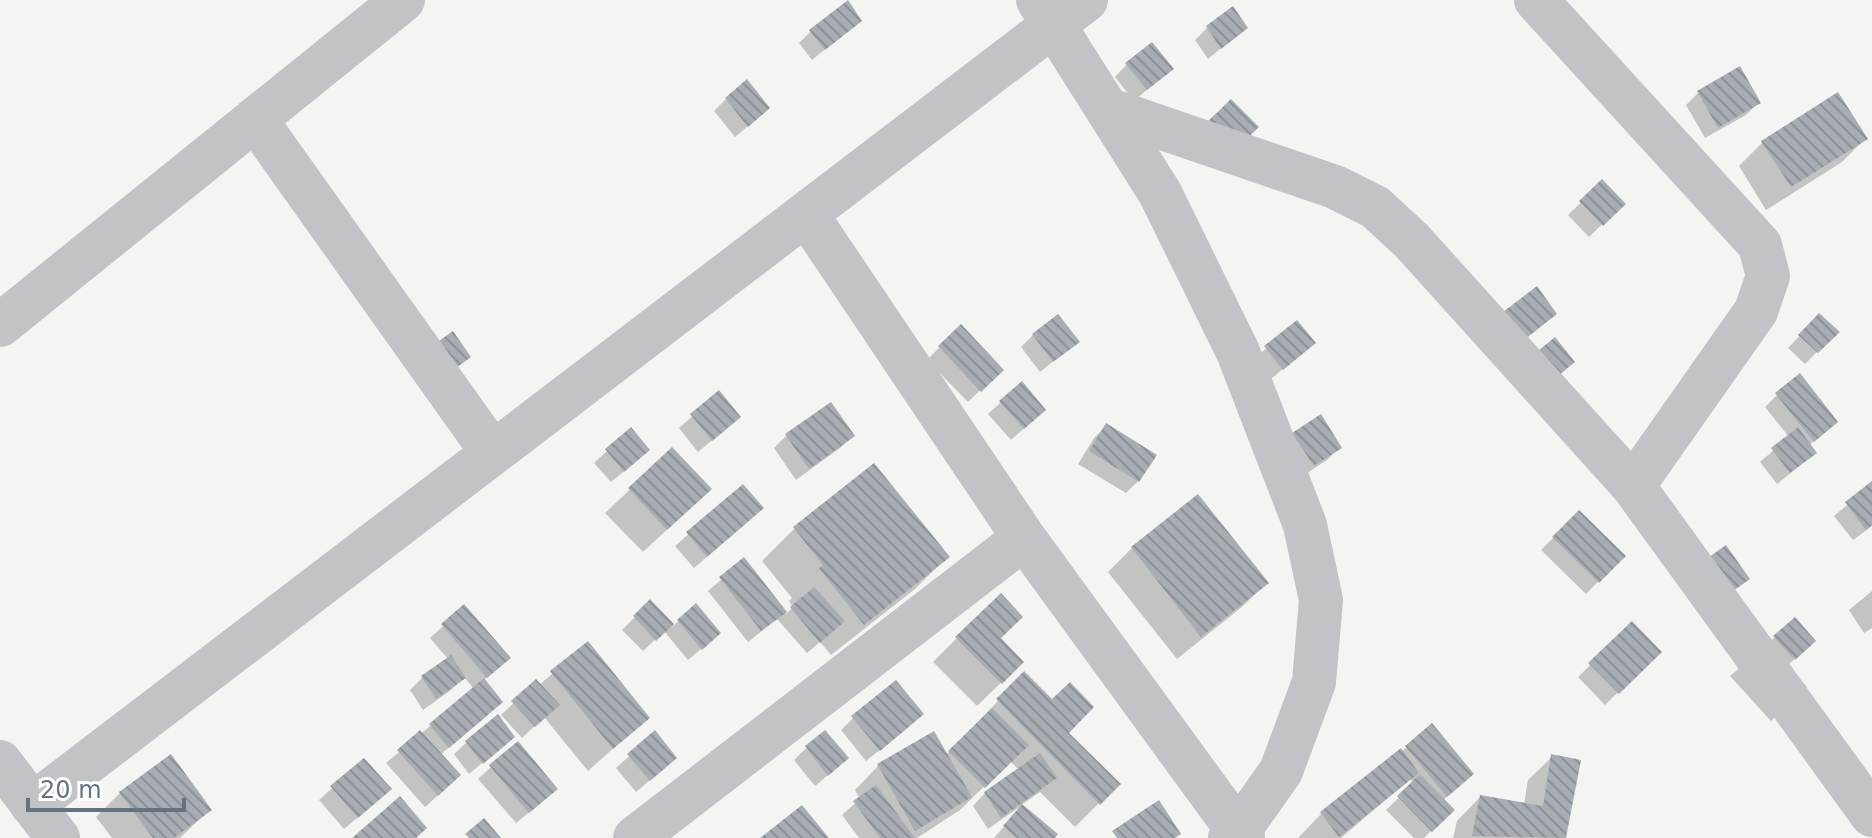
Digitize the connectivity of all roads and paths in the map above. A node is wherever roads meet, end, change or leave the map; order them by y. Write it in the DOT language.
graph roads {
  1 [pos="403,0"];
  2 [pos="1536,0"];
  3 [pos="1059,8"];
  4 [pos="1107,109"];
  5 [pos="255,119"];
  6 [pos="807,215"];
  7 [pos="0,325"];
  8 [pos="492,452"];
  9 [pos="1633,486"];
  10 [pos="1024,538"];
  11 [pos="0,762"];
  12 [pos="1872,815"];
  13 [pos="45,821"];
  14 [pos="1237,836"];
  15 [pos="635,838"];
  1 -- 5 [label="street"];
  2 -- 9 [label="street"];
  3 -- 4 [label="street"];
  3 -- 6 [label="street"];
  4 -- 9 [label="street"];
  4 -- 14 [label="street"];
  5 -- 7 [label="street"];
  5 -- 8 [label="street"];
  6 -- 8 [label="street"];
  6 -- 10 [label="street"];
  8 -- 13 [label="street"];
  9 -- 12 [label="street"];
  10 -- 14 [label="street"];
  10 -- 15 [label="street"];
  11 -- 13 [label="street"];
}
